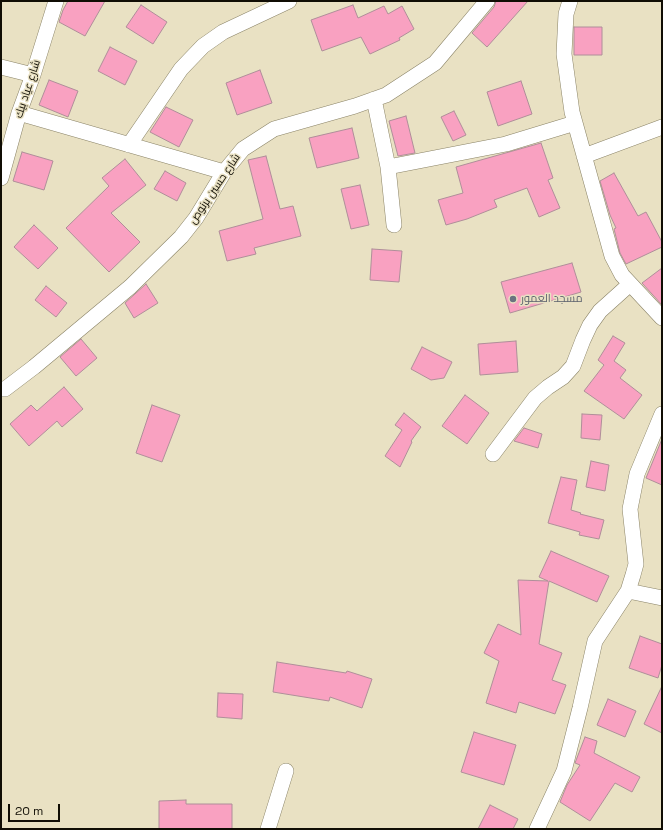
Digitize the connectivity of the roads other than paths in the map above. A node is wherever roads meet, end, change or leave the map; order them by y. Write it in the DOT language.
graph roads {
  1 [pos="56,1"];
  2 [pos="289,1"];
  3 [pos="487,1"];
  4 [pos="570,1"];
  5 [pos="1,67"];
  6 [pos="33,75"];
  7 [pos="374,99"];
  8 [pos="19,114"];
  9 [pos="575,123"];
  10 [pos="662,127"];
  11 [pos="129,145"];
  12 [pos="584,156"];
  13 [pos="388,167"];
  14 [pos="224,172"];
  15 [pos="1,178"];
  16 [pos="394,224"];
  17 [pos="630,284"];
  18 [pos="662,318"];
  19 [pos="1,389"];
  20 [pos="662,414"];
  21 [pos="493,454"];
  22 [pos="628,591"];
  23 [pos="662,598"];
  24 [pos="286,771"];
  25 [pos="268,829"];
  26 [pos="538,829"];
  1 -- 6 [label="street, شارع عياد بيك"];
  2 -- 11 [label="street"];
  3 -- 7 [label="street, شارع حسين برنوص"];
  4 -- 9 [label="street"];
  5 -- 6 [label="street"];
  6 -- 8 [label="street, شارع عياد بيك"];
  7 -- 13 [label="street"];
  7 -- 14 [label="street, شارع حسين برنوص"];
  8 -- 11 [label="street"];
  8 -- 15 [label="street, شارع عياد بيك"];
  9 -- 12 [label="street"];
  9 -- 13 [label="street"];
  10 -- 12 [label="street"];
  11 -- 14 [label="street"];
  12 -- 17 [label="street"];
  13 -- 16 [label="street"];
  14 -- 19 [label="street, شارع حسين برنوص"];
  17 -- 18 [label="street"];
  17 -- 21 [label="street"];
  20 -- 22 [label="street"];
  22 -- 23 [label="street"];
  22 -- 26 [label="street"];
  24 -- 25 [label="street"];
}
